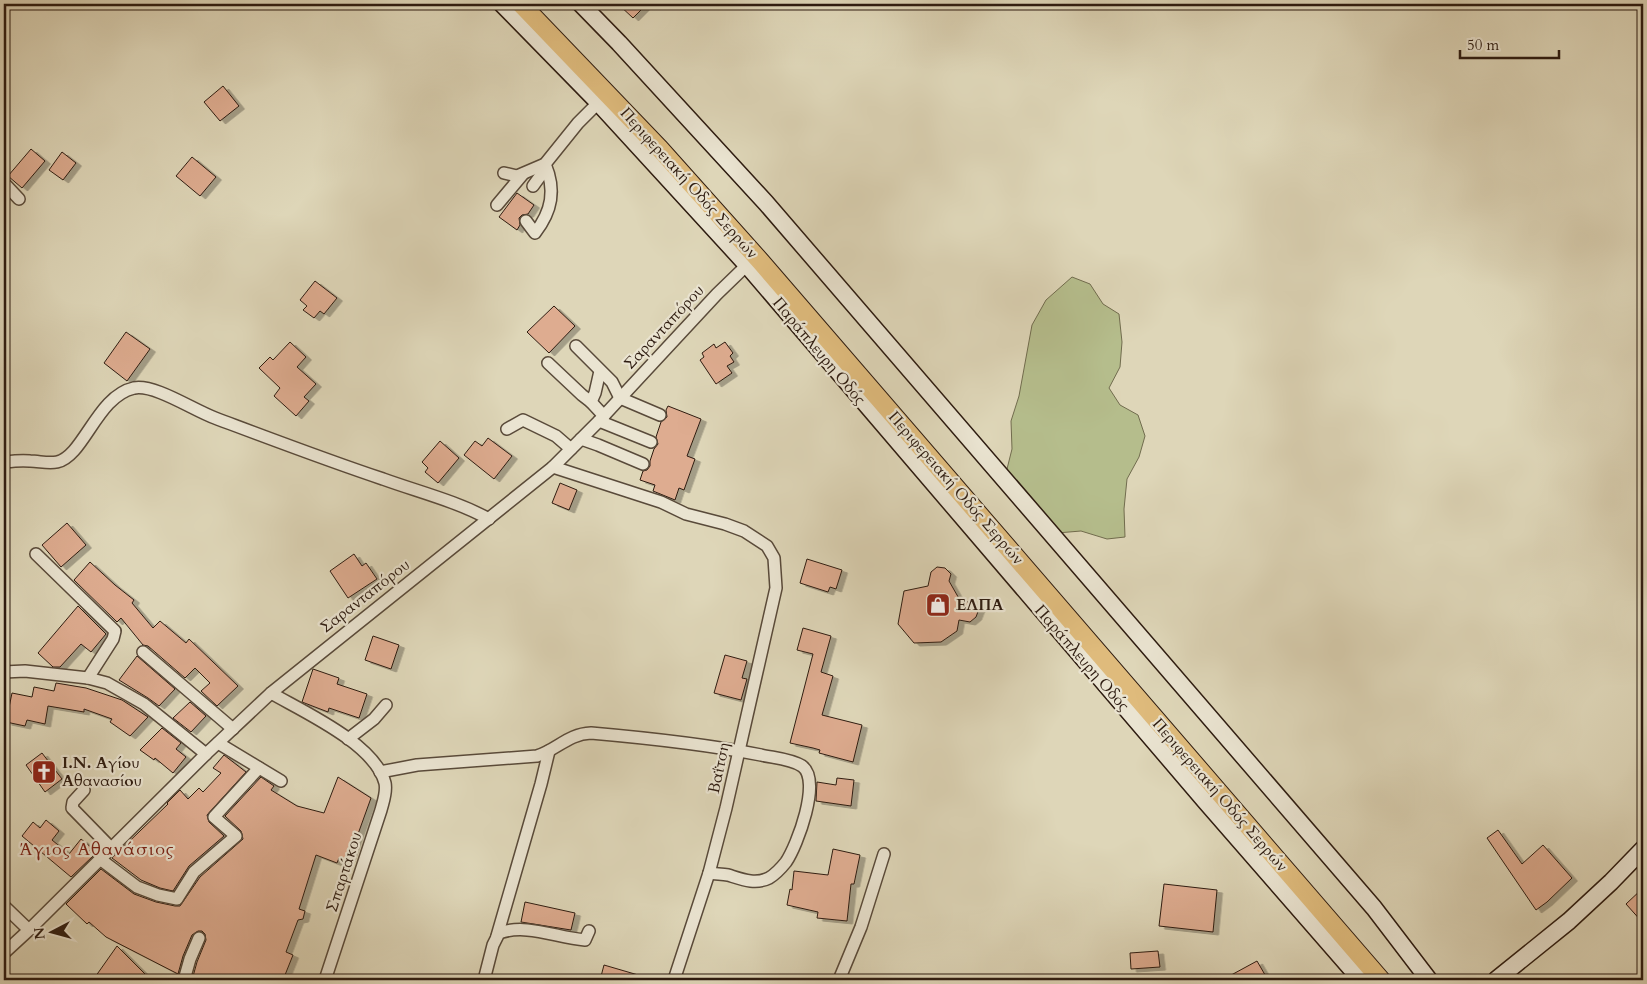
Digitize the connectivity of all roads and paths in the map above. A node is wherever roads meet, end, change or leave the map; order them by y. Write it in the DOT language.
graph roads {
  1 [pos="502,4"];
  2 [pos="521,4"];
  3 [pos="581,4"];
  4 [pos="598,103"];
  5 [pos="546,166"];
  6 [pos="504,173"];
  7 [pos="523,174"];
  8 [pos="4,183"];
  9 [pos="533,186"];
  10 [pos="19,199"];
  11 [pos="497,205"];
  12 [pos="526,221"];
  13 [pos="747,265"];
  14 [pos="576,346"];
  15 [pos="548,362"];
  16 [pos="600,371"];
  17 [pos="620,398"];
  18 [pos="591,402"];
  19 [pos="660,415"];
  20 [pos="601,419"];
  21 [pos="507,429"];
  22 [pos="581,439"];
  23 [pos="651,442"];
  24 [pos="572,449"];
  25 [pos="4,462"];
  26 [pos="643,464"];
  27 [pos="553,468"];
  28 [pos="489,519"];
  29 [pos="36,554"];
  30 [pos="142,652"];
  31 [pos="4,672"];
  32 [pos="88,678"];
  33 [pos="271,693"];
  34 [pos="386,705"];
  35 [pos="232,729"];
  36 [pos="348,738"];
  37 [pos="218,743"];
  38 [pos="549,751"];
  39 [pos="740,751"];
  40 [pos="206,754"];
  41 [pos="259,768"];
  42 [pos="380,772"];
  43 [pos="281,782"];
  44 [pos="84,790"];
  45 [pos="111,848"];
  46 [pos="1643,849"];
  47 [pos="884,854"];
  48 [pos="100,859"];
  49 [pos="709,873"];
  50 [pos="4,906"];
  51 [pos="29,930"];
  52 [pos="589,931"];
  53 [pos="497,936"];
  54 [pos="199,938"];
  55 [pos="4,953"];
  56 [pos="184,980"];
  57 [pos="325,980"];
  58 [pos="484,980"];
  59 [pos="674,980"];
  60 [pos="839,980"];
  61 [pos="1361,980"];
  62 [pos="1381,980"];
  63 [pos="1429,980"];
  64 [pos="1496,980"];
  1 -- 4 [label="street, Παράπλευρη Οδός"];
  2 -- 62 [label="main road, Περιφερειακή Οδός Σερρών"];
  3 -- 63 [label="street"];
  4 -- 5 [label="street"];
  4 -- 13 [label="street, Παράπλευρη Οδός"];
  5 -- 7 [label="street"];
  5 -- 9 [label="street"];
  5 -- 12 [label="street"];
  6 -- 7 [label="street"];
  7 -- 11 [label="street"];
  8 -- 10 [label="street"];
  13 -- 17 [label="street, Σαρανταπόρου"];
  13 -- 61 [label="street, Παράπλευρη Οδός"];
  14 -- 16 [label="street"];
  15 -- 18 [label="street"];
  16 -- 17 [label="street"];
  16 -- 18 [label="street"];
  17 -- 19 [label="street"];
  17 -- 20 [label="street, Σαρανταπόρου"];
  18 -- 20 [label="street"];
  20 -- 22 [label="street, Σαρανταπόρου"];
  20 -- 23 [label="street"];
  21 -- 24 [label="street"];
  22 -- 24 [label="street, Σαρανταπόρου"];
  22 -- 26 [label="street"];
  24 -- 27 [label="street, Σαρανταπόρου"];
  25 -- 28 [label="street"];
  27 -- 28 [label="street, Σαρανταπόρου"];
  27 -- 39 [label="street, Βαΐτση"];
  28 -- 33 [label="street, Σαρανταπόρου"];
  29 -- 32 [label="street"];
  30 -- 35 [label="street"];
  31 -- 32 [label="street"];
  32 -- 40 [label="street"];
  33 -- 35 [label="street, Σαρανταπόρου"];
  33 -- 36 [label="street"];
  34 -- 36 [label="street"];
  35 -- 37 [label="street, Σαρανταπόρου"];
  36 -- 42 [label="street"];
  37 -- 40 [label="street, Σαρανταπόρου"];
  37 -- 41 [label="street"];
  38 -- 39 [label="street"];
  38 -- 42 [label="street"];
  38 -- 53 [label="street"];
  39 -- 49 [label="street, Βαΐτση"];
  39 -- 49 [label="street"];
  40 -- 45 [label="street, Σαρανταπόρου"];
  41 -- 43 [label="street"];
  41 -- 48 [label="street"];
  42 -- 57 [label="street, Σπαρτάκου"];
  44 -- 45 [label="street"];
  45 -- 48 [label="street, Σαρανταπόρου"];
  46 -- 64 [label="street"];
  47 -- 60 [label="street"];
  48 -- 51 [label="street, Σαρανταπόρου"];
  49 -- 59 [label="street, Βαΐτση"];
  50 -- 51 [label="street"];
  51 -- 55 [label="street, Σαρανταπόρου"];
  52 -- 53 [label="street"];
  53 -- 58 [label="street"];
  54 -- 56 [label="street"];
}
